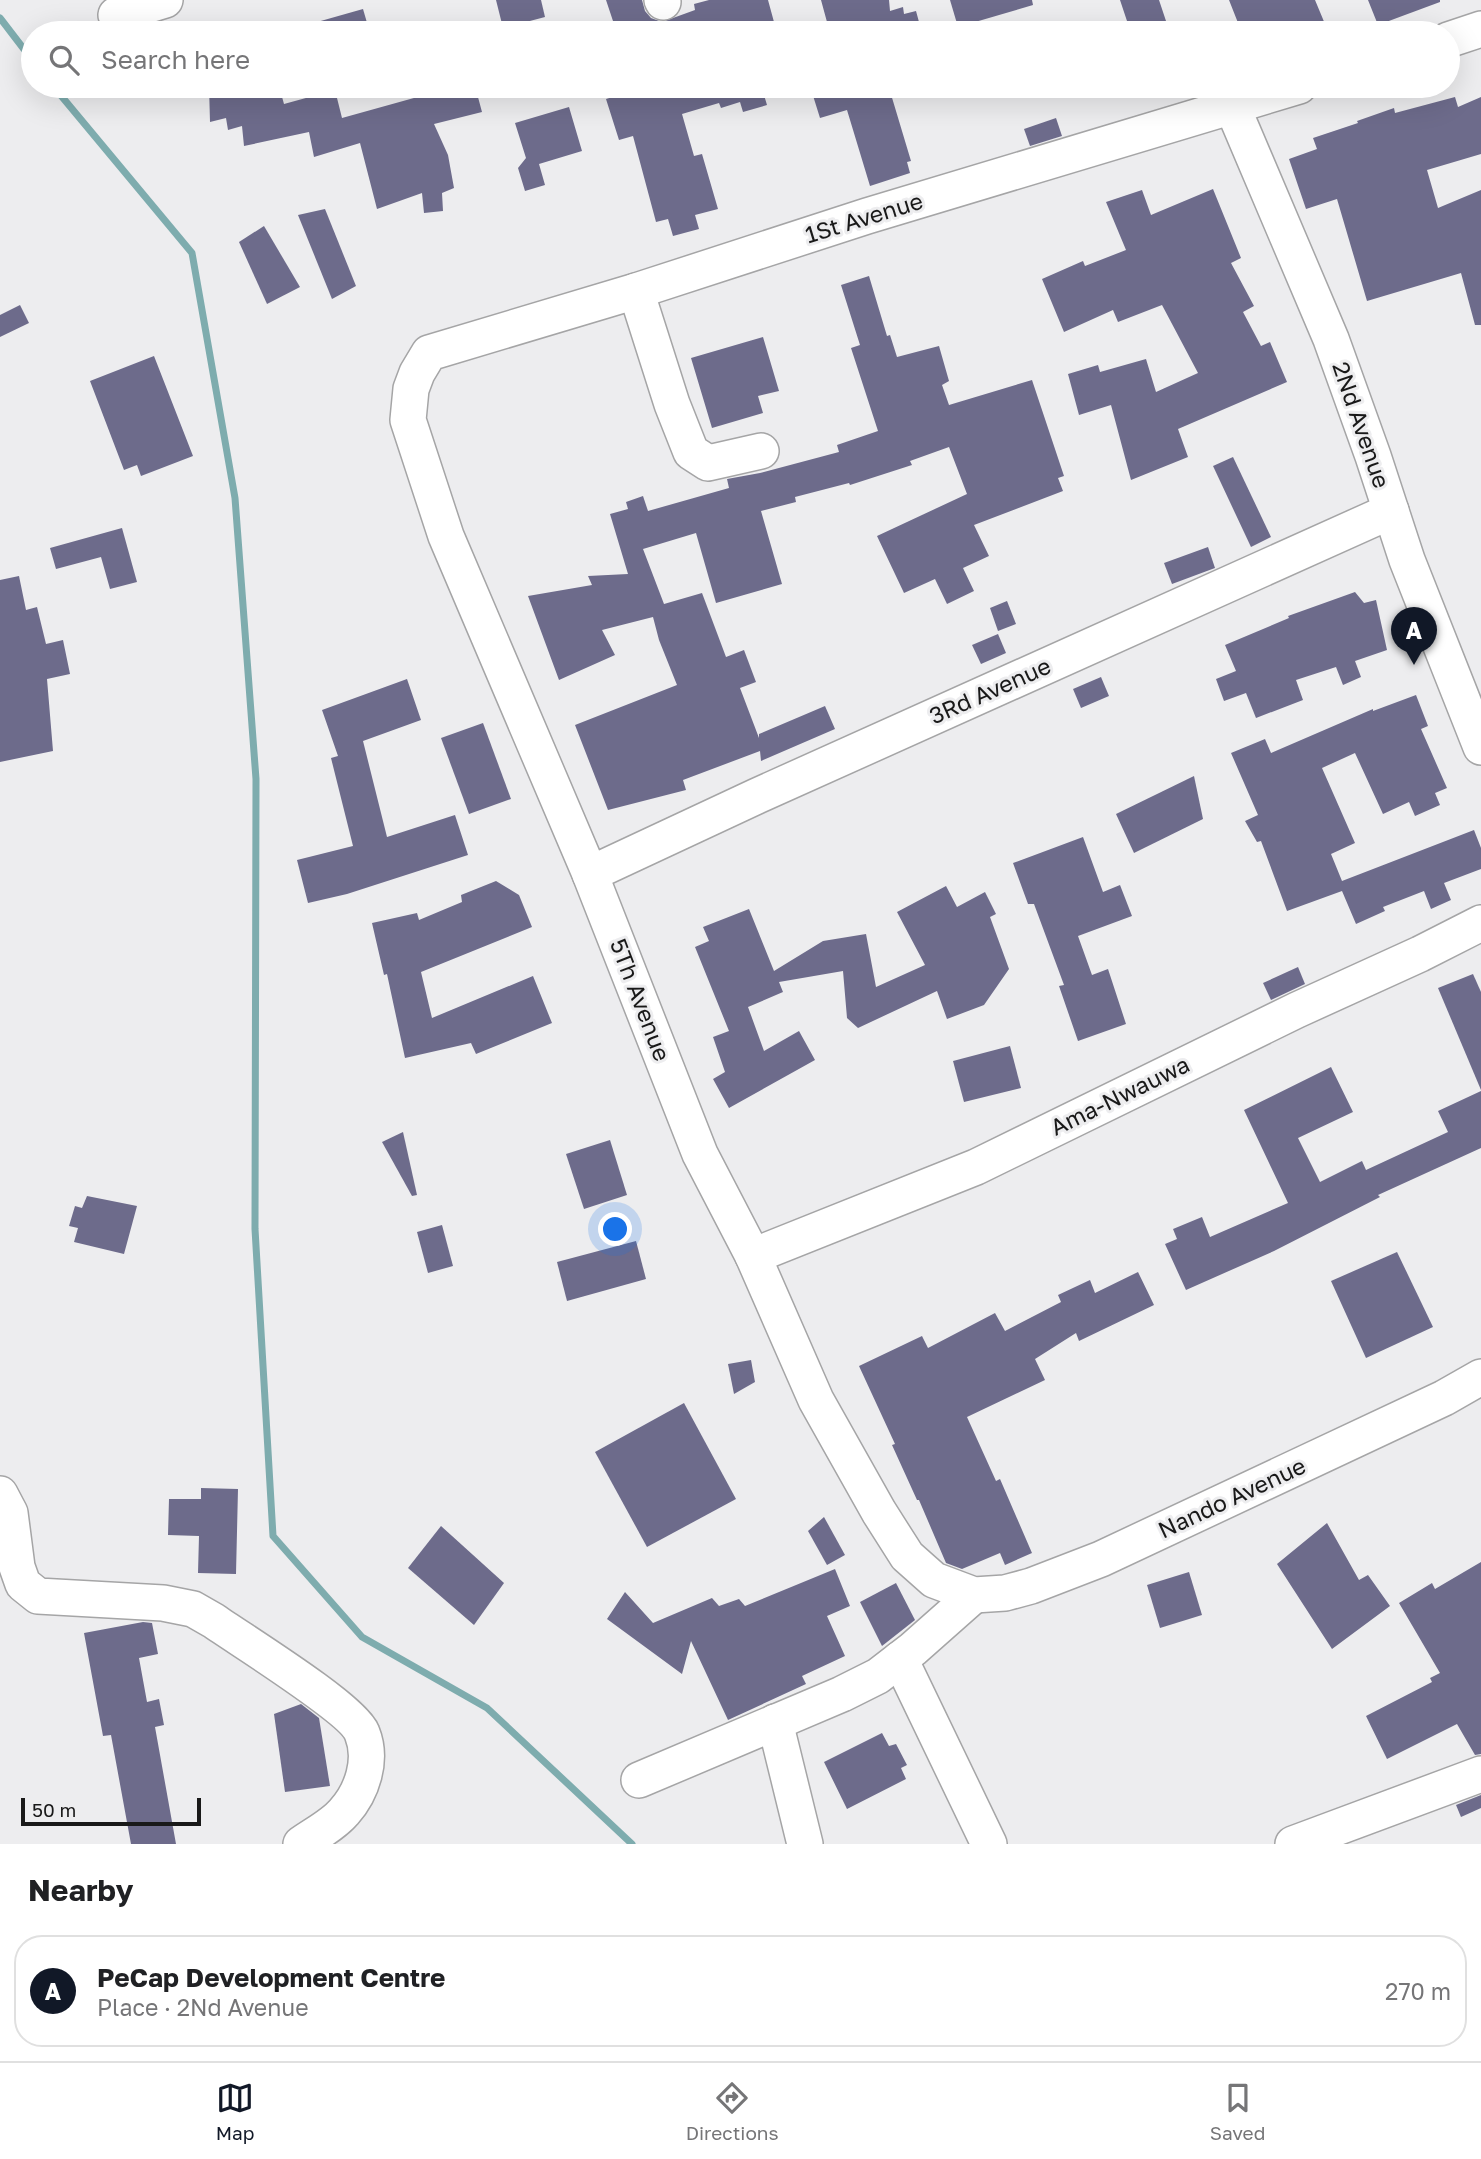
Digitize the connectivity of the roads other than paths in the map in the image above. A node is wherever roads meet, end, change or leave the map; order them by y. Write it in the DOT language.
graph roads {
  1 [pos="165,0"];
  2 [pos="116,15"];
  3 [pos="1481,29"];
  4 [pos="1460,36"];
  5 [pos="1259,98"];
  6 [pos="1232,106"];
  7 [pos="636,291"];
  8 [pos="429,353"];
  9 [pos="761,451"];
  10 [pos="1391,511"];
  11 [pos="1481,747"];
  12 [pos="590,874"];
  13 [pos="1481,923"];
  14 [pos="753,1256"];
  15 [pos="1481,1377"];
  16 [pos="0,1494"];
  17 [pos="974,1595"];
  18 [pos="900,1659"];
  19 [pos="775,1723"];
  20 [pos="1481,1774"];
  21 [pos="639,1780"];
  22 [pos="301,1844"];
  23 [pos="805,1844"];
  24 [pos="989,1844"];
  25 [pos="1293,1844"];
  1 -- 2 [label="street"];
  3 -- 4 [label="street"];
  5 -- 6 [label="street, 1St Avenue"];
  6 -- 7 [label="street, 1St Avenue"];
  6 -- 10 [label="street, 2Nd Avenue"];
  7 -- 8 [label="street, 1St Avenue"];
  7 -- 9 [label="street"];
  8 -- 12 [label="street, 5Th Avenue"];
  10 -- 11 [label="street, 2Nd Avenue"];
  10 -- 12 [label="street, 3Rd Avenue"];
  12 -- 14 [label="street, 5Th Avenue"];
  13 -- 14 [label="street, Ama-Nwauwa"];
  14 -- 17 [label="street, 5Th Avenue"];
  15 -- 17 [label="street, Nando Avenue"];
  16 -- 22 [label="street"];
  17 -- 18 [label="street"];
  18 -- 19 [label="street"];
  18 -- 24 [label="street"];
  19 -- 21 [label="street"];
  19 -- 23 [label="street"];
  20 -- 25 [label="street"];
}
